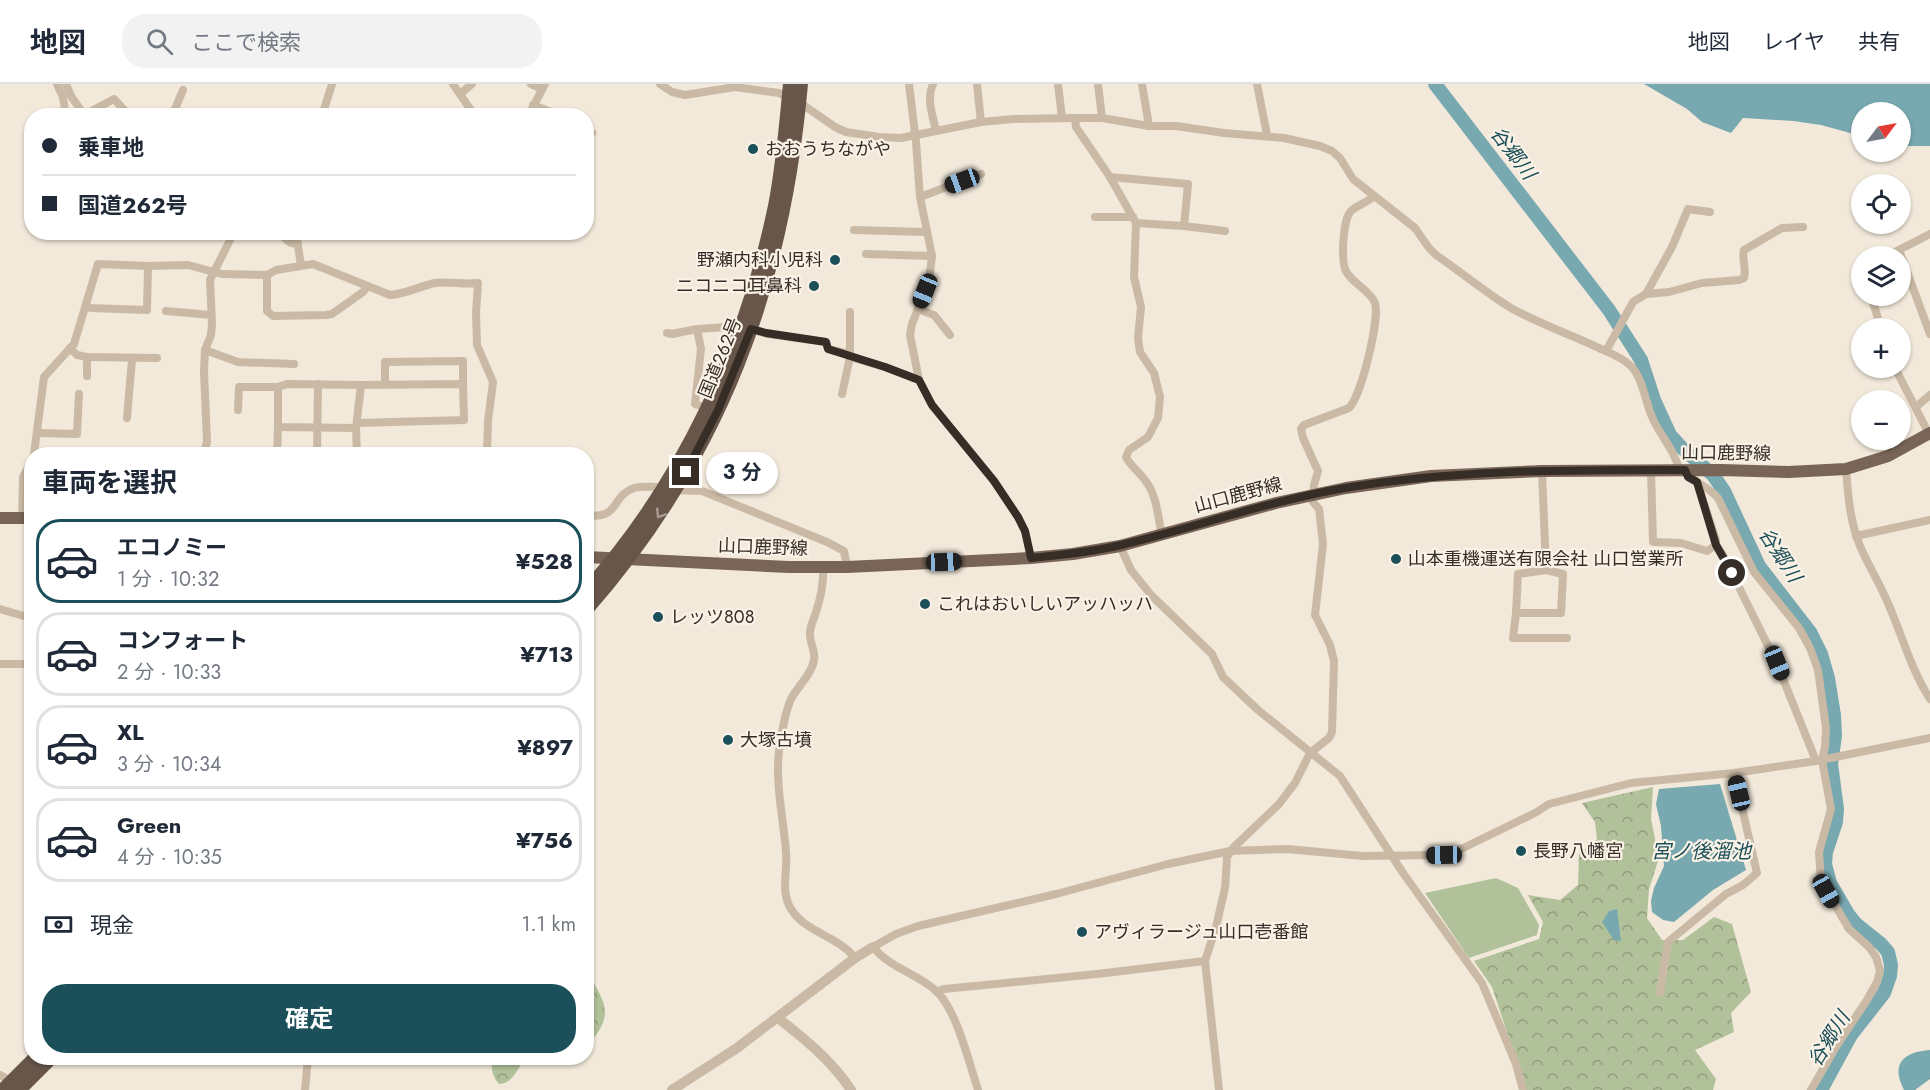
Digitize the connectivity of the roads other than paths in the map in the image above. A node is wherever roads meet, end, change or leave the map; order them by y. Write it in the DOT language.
graph roads {
  1 [pos="57,84"];
  2 [pos="66,84"];
  3 [pos="332,84"];
  4 [pos="453,84"];
  5 [pos="472,84"];
  6 [pos="531,84"];
  7 [pos="660,84"];
  8 [pos="801,84"];
  9 [pos="909,84"];
  10 [pos="933,84"];
  11 [pos="977,84"];
  12 [pos="1058,84"];
  13 [pos="1098,84"];
  14 [pos="1142,84"];
  15 [pos="1257,84"];
  16 [pos="544,87"];
  17 [pos="183,90"];
  18 [pos="460,94"];
  19 [pos="793,94"];
  20 [pos="533,105"];
  21 [pos="65,108"];
  22 [pos="79,108"];
  23 [pos="97,108"];
  24 [pos="122,108"];
  25 [pos="175,108"];
  26 [pos="324,108"];
  27 [pos="470,108"];
  28 [pos="532,108"];
  29 [pos="541,108"];
  30 [pos="1062,118"];
  31 [pos="1075,118"];
  32 [pos="1102,118"];
  33 [pos="981,122"];
  34 [pos="1149,126"];
  35 [pos="936,131"];
  36 [pos="1267,135"];
  37 [pos="915,136"];
  38 [pos="981,174"];
  39 [pos="1110,177"];
  40 [pos="920,196"];
  41 [pos="1374,196"];
  42 [pos="1710,212"];
  43 [pos="1095,217"];
  44 [pos="1134,220"];
  45 [pos="1184,225"];
  46 [pos="1803,227"];
  47 [pos="854,230"];
  48 [pos="1225,231"];
  49 [pos="926,232"];
  50 [pos="1930,234"];
  51 [pos="230,240"];
  52 [pos="287,240"];
  53 [pos="298,240"];
  54 [pos="298,244"];
  55 [pos="1907,246"];
  56 [pos="866,254"];
  57 [pos="932,256"];
  58 [pos="301,265"];
  59 [pos="148,267"];
  60 [pos="213,272"];
  61 [pos="267,275"];
  62 [pos="1911,283"];
  63 [pos="367,286"];
  64 [pos="1646,294"];
  65 [pos="86,307"];
  66 [pos="918,309"];
  67 [pos="166,311"];
  68 [pos="850,312"];
  69 [pos="211,315"];
  70 [pos="747,327"];
  71 [pos="697,329"];
  72 [pos="667,333"];
  73 [pos="1930,334"];
  74 [pos="950,335"];
  75 [pos="70,348"];
  76 [pos="205,350"];
  77 [pos="1606,351"];
  78 [pos="87,357"];
  79 [pos="850,357"];
  80 [pos="157,358"];
  81 [pos="132,359"];
  82 [pos="294,364"];
  83 [pos="87,376"];
  84 [pos="1900,378"];
  85 [pos="919,380"];
  86 [pos="318,384"];
  87 [pos="385,384"];
  88 [pos="463,384"];
  89 [pos="362,385"];
  90 [pos="278,387"];
  91 [pos="79,394"];
  92 [pos="842,394"];
  93 [pos="1930,395"];
  94 [pos="1916,407"];
  95 [pos="707,408"];
  96 [pos="238,410"];
  97 [pos="127,418"];
  98 [pos="357,425"];
  99 [pos="278,427"];
  100 [pos="317,428"];
  101 [pos="38,433"];
  102 [pos="1930,434"];
  103 [pos="35,447"];
  104 [pos="206,447"];
  105 [pos="277,447"];
  106 [pos="317,447"];
  107 [pos="357,447"];
  108 [pos="487,447"];
  109 [pos="1846,469"];
  110 [pos="1651,470"];
  111 [pos="1542,471"];
  112 [pos="1689,473"];
  113 [pos="670,488"];
  114 [pos="1313,494"];
  115 [pos="594,516"];
  116 [pos="0,518"];
  117 [pos="24,518"];
  118 [pos="1930,520"];
  119 [pos="1162,535"];
  120 [pos="1856,536"];
  121 [pos="1716,545"];
  122 [pos="1120,546"];
  123 [pos="594,557"];
  124 [pos="1031,558"];
  125 [pos="621,559"];
  126 [pos="823,567"];
  127 [pos="847,567"];
  128 [pos="1546,570"];
  129 [pos="594,584"];
  130 [pos="594,598"];
  131 [pos="0,609"];
  132 [pos="1516,613"];
  133 [pos="24,616"];
  134 [pos="1567,638"];
  135 [pos="0,664"];
  136 [pos="24,664"];
  137 [pos="1930,699"];
  138 [pos="1930,738"];
  139 [pos="1310,753"];
  140 [pos="1821,760"];
  141 [pos="1734,773"];
  142 [pos="1230,851"];
  143 [pos="1392,856"];
  144 [pos="873,947"];
  145 [pos="855,958"];
  146 [pos="1205,961"];
  147 [pos="938,992"];
  148 [pos="1660,992"];
  149 [pos="778,1018"];
  150 [pos="30,1065"];
  151 [pos="41,1065"];
  152 [pos="307,1065"];
  153 [pos="14,1085"];
  154 [pos="304,1090"];
  155 [pos="672,1090"];
  156 [pos="851,1090"];
  157 [pos="978,1090"];
  158 [pos="1219,1090"];
  159 [pos="1523,1090"];
  160 [pos="1811,1090"];
  1 -- 21 [label="street"];
  2 -- 22 [label="street"];
  3 -- 26 [label="street"];
  4 -- 18 [label="street"];
  5 -- 18 [label="street"];
  6 -- 16 [label="street"];
  7 -- 19 [label="street"];
  8 -- 19 [label="highway, 国道262号"];
  9 -- 37 [label="street"];
  10 -- 35 [label="street"];
  11 -- 33 [label="street"];
  12 -- 30 [label="street"];
  13 -- 32 [label="street"];
  14 -- 34 [label="street"];
  15 -- 36 [label="street"];
  16 -- 20 [label="street"];
  17 -- 25 [label="street"];
  18 -- 27 [label="street"];
  19 -- 37 [label="street"];
  19 -- 70 [label="highway, 国道262号"];
  20 -- 28 [label="street"];
  20 -- 29 [label="street"];
  23 -- 24 [label="street"];
  30 -- 31 [label="street"];
  30 -- 33 [label="street"];
  31 -- 32 [label="street"];
  31 -- 39 [label="street"];
  32 -- 34 [label="street"];
  33 -- 35 [label="street"];
  34 -- 36 [label="street"];
  35 -- 37 [label="street"];
  36 -- 41 [label="street"];
  37 -- 40 [label="street"];
  38 -- 40 [label="street"];
  39 -- 44 [label="street"];
  39 -- 45 [label="street"];
  40 -- 49 [label="street"];
  41 -- 77 [label="street"];
  41 -- 114 [label="street"];
  42 -- 64 [label="street"];
  43 -- 44 [label="street"];
  44 -- 45 [label="street"];
  44 -- 119 [label="street"];
  45 -- 48 [label="street"];
  46 -- 64 [label="street"];
  47 -- 49 [label="street"];
  49 -- 57 [label="street"];
  50 -- 55 [label="street"];
  51 -- 60 [label="street"];
  52 -- 54 [label="street"];
  53 -- 54 [label="street"];
  54 -- 58 [label="street"];
  56 -- 57 [label="street"];
  57 -- 66 [label="street"];
  58 -- 61 [label="street"];
  58 -- 63 [label="street"];
  59 -- 60 [label="street"];
  59 -- 65 [label="street"];
  59 -- 65 [label="street"];
  60 -- 61 [label="street"];
  60 -- 69 [label="street"];
  61 -- 63 [label="street"];
  62 -- 73 [label="street"];
  63 -- 108 [label="street"];
  64 -- 77 [label="street"];
  65 -- 75 [label="street"];
  66 -- 74 [label="street"];
  66 -- 85 [label="street"];
  67 -- 69 [label="street"];
  68 -- 79 [label="street"];
  69 -- 76 [label="street"];
  70 -- 71 [label="street"];
  70 -- 79 [label="street"];
  70 -- 95 [label="highway, 国道262号"];
  70 -- 113 [label="highway, 国道262号"];
  71 -- 72 [label="street"];
  71 -- 95 [label="street"];
  75 -- 78 [label="street"];
  75 -- 101 [label="street"];
  76 -- 82 [label="street"];
  76 -- 104 [label="street"];
  77 -- 112 [label="street"];
  78 -- 81 [label="street"];
  78 -- 83 [label="street"];
  79 -- 85 [label="street"];
  79 -- 92 [label="street"];
  80 -- 81 [label="street"];
  81 -- 97 [label="street"];
  84 -- 94 [label="street"];
  85 -- 124 [label="street"];
  86 -- 89 [label="street"];
  86 -- 90 [label="street"];
  86 -- 100 [label="street"];
  87 -- 88 [label="street"];
  87 -- 88 [label="street"];
  87 -- 89 [label="street"];
  88 -- 98 [label="street"];
  89 -- 98 [label="street"];
  90 -- 96 [label="street"];
  90 -- 99 [label="street"];
  91 -- 101 [label="street"];
  93 -- 94 [label="street"];
  94 -- 102 [label="street"];
  95 -- 113 [label="highway, 国道262号"];
  98 -- 100 [label="street"];
  98 -- 107 [label="street"];
  99 -- 100 [label="street"];
  99 -- 105 [label="street"];
  100 -- 106 [label="street"];
  101 -- 103 [label="street"];
  102 -- 109 [label="main road, 山口鹿野線"];
  109 -- 112 [label="main road, 山口鹿野線"];
  109 -- 120 [label="street"];
  110 -- 111 [label="main road, 山口鹿野線"];
  110 -- 112 [label="main road, 山口鹿野線"];
  110 -- 121 [label="street"];
  111 -- 114 [label="main road, 山口鹿野線"];
  111 -- 128 [label="street"];
  112 -- 121 [label="street"];
  112 -- 140 [label="street"];
  113 -- 115 [label="street"];
  113 -- 125 [label="highway, 国道262号"];
  113 -- 127 [label="street"];
  114 -- 119 [label="main road, 山口鹿野線"];
  114 -- 139 [label="street"];
  116 -- 117 [label="main road"];
  118 -- 120 [label="street"];
  119 -- 122 [label="main road, 山口鹿野線"];
  120 -- 137 [label="street"];
  121 -- 140 [label="street"];
  122 -- 124 [label="main road, 山口鹿野線"];
  122 -- 139 [label="street"];
  123 -- 125 [label="main road, 山口鹿野線"];
  124 -- 127 [label="main road, 山口鹿野線"];
  125 -- 126 [label="main road, 山口鹿野線"];
  125 -- 129 [label="highway, 国道262号"];
  125 -- 130 [label="highway, 国道262号"];
  126 -- 127 [label="main road, 山口鹿野線"];
  126 -- 145 [label="street"];
  128 -- 132 [label="street"];
  128 -- 132 [label="street"];
  131 -- 133 [label="street"];
  132 -- 134 [label="street"];
  135 -- 136 [label="street"];
  138 -- 140 [label="street"];
  139 -- 142 [label="street"];
  139 -- 143 [label="street"];
  140 -- 141 [label="street"];
  140 -- 160 [label="street"];
  141 -- 143 [label="street"];
  141 -- 148 [label="street"];
  142 -- 143 [label="street"];
  142 -- 144 [label="street"];
  142 -- 146 [label="street"];
  143 -- 159 [label="street"];
  144 -- 145 [label="street"];
  144 -- 147 [label="street"];
  145 -- 149 [label="street"];
  146 -- 147 [label="street"];
  146 -- 158 [label="street"];
  147 -- 157 [label="street"];
  149 -- 155 [label="street"];
  149 -- 156 [label="street"];
  150 -- 153 [label="highway"];
  151 -- 153 [label="highway"];
  152 -- 154 [label="street"];
}
